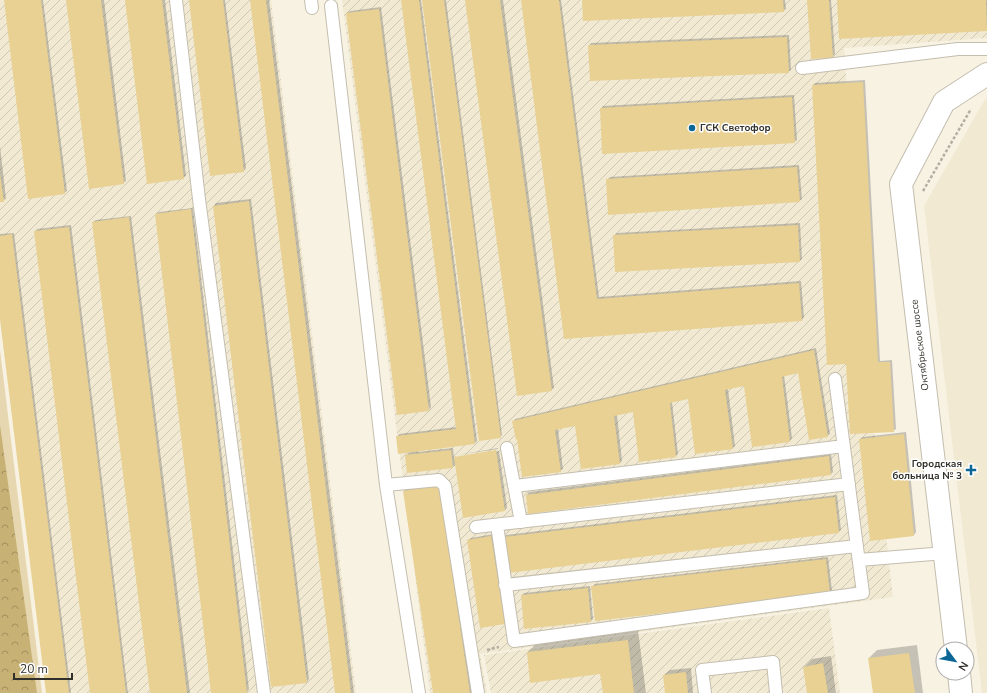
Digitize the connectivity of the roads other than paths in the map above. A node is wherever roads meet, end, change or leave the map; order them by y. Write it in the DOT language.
graph roads {
  1 [pos="176,0"];
  2 [pos="331,6"];
  3 [pos="987,49"];
  4 [pos="802,68"];
  5 [pos="987,74"];
  6 [pos="835,379"];
  7 [pos="844,446"];
  8 [pos="507,448"];
  9 [pos="849,484"];
  10 [pos="386,486"];
  11 [pos="515,486"];
  12 [pos="520,522"];
  13 [pos="497,525"];
  14 [pos="476,527"];
  15 [pos="857,546"];
  16 [pos="945,553"];
  17 [pos="859,560"];
  18 [pos="505,585"];
  19 [pos="955,641"];
  20 [pos="960,681"];
  21 [pos="264,693"];
  22 [pos="419,693"];
  23 [pos="478,693"];
  24 [pos="705,693"];
  25 [pos="776,693"];
  26 [pos="961,693"];
  1 -- 21 [label="lane"];
  2 -- 10 [label="lane"];
  3 -- 4 [label="lane"];
  5 -- 16 [label="street, Октябрьское шоссе"];
  6 -- 7 [label="lane"];
  7 -- 9 [label="lane"];
  7 -- 11 [label="lane"];
  8 -- 11 [label="lane"];
  9 -- 12 [label="lane"];
  9 -- 15 [label="lane"];
  10 -- 22 [label="lane"];
  10 -- 23 [label="lane"];
  11 -- 12 [label="lane"];
  12 -- 13 [label="lane"];
  13 -- 14 [label="lane"];
  13 -- 18 [label="lane"];
  15 -- 17 [label="lane"];
  15 -- 18 [label="lane"];
  16 -- 17 [label="lane"];
  16 -- 19 [label="street, Октябрьское шоссе"];
  17 -- 18 [label="lane"];
  20 -- 26 [label="street"];
  24 -- 25 [label="lane"];
}
